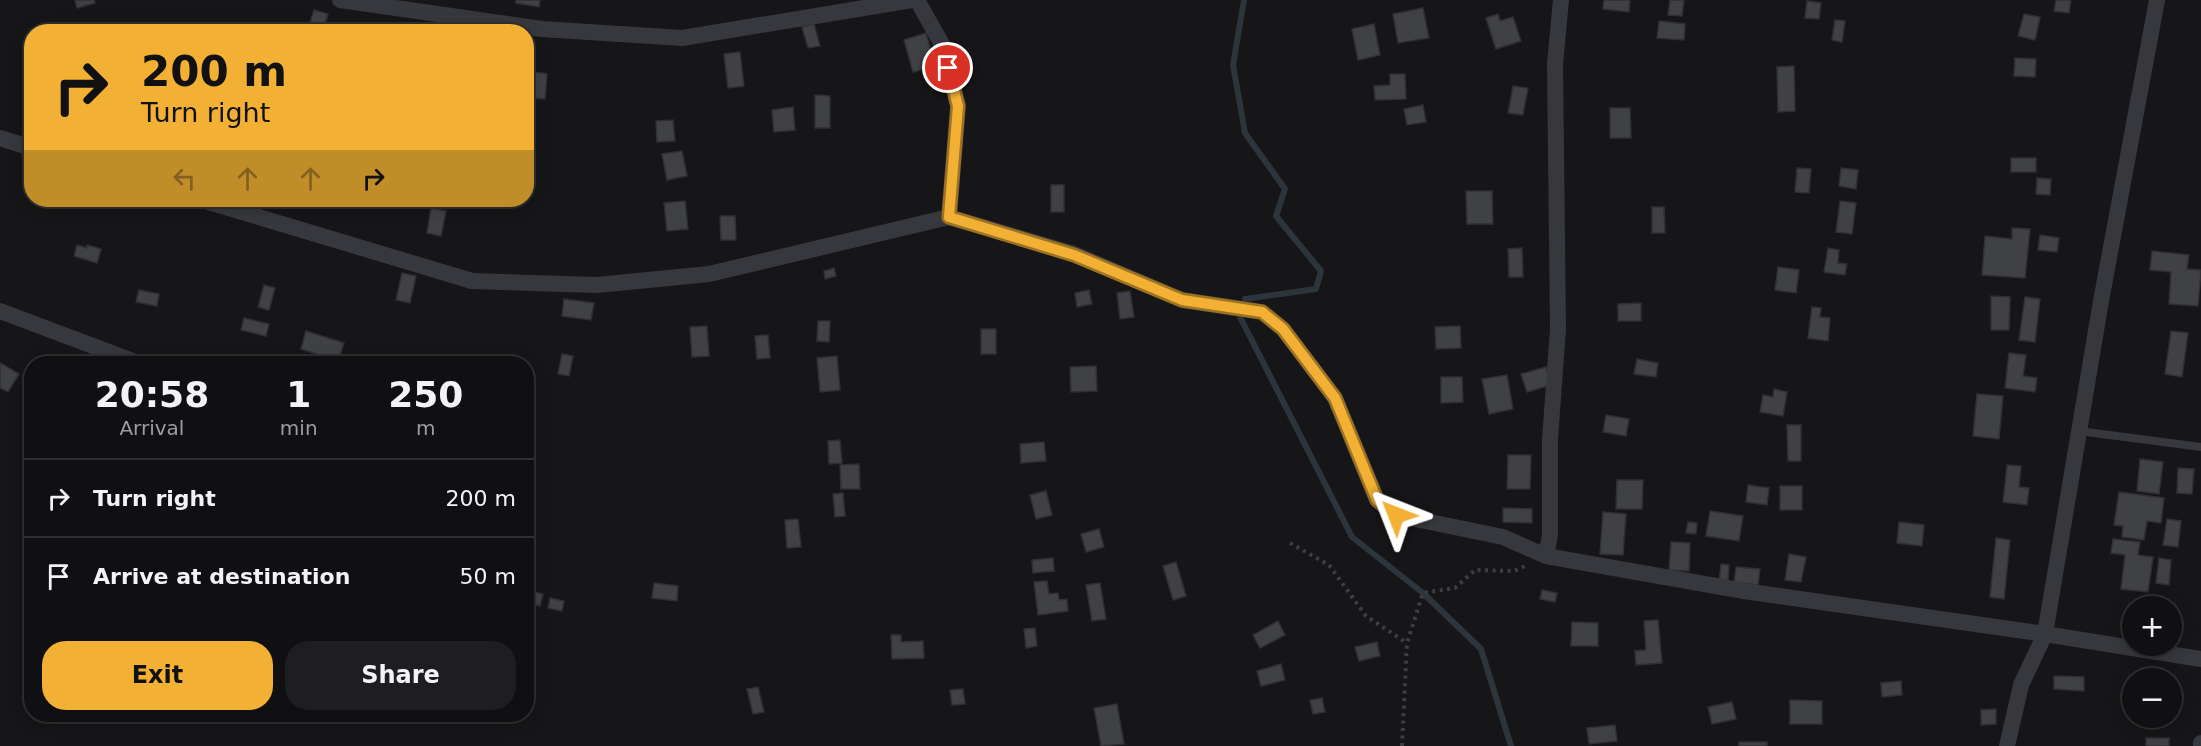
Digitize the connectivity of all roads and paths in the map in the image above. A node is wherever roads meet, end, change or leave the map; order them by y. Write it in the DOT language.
graph roads {
  1 [pos="340,0"];
  2 [pos="912,0"];
  3 [pos="917,0"];
  4 [pos="1561,0"];
  5 [pos="2157,0"];
  6 [pos="507,24"];
  7 [pos="534,28"];
  8 [pos="0,138"];
  9 [pos="24,146"];
  10 [pos="225,207"];
  11 [pos="949,217"];
  12 [pos="0,311"];
  13 [pos="119,356"];
  14 [pos="2079,431"];
  15 [pos="2201,447"];
  16 [pos="1290,543"];
  17 [pos="1546,556"];
  18 [pos="2045,634"];
  19 [pos="1407,643"];
  20 [pos="2201,659"];
  21 [pos="1402,746"];
  22 [pos="2007,746"];
  1 -- 6 [label="street"];
  2 -- 7 [label="street"];
  3 -- 11 [label="street"];
  4 -- 17 [label="street"];
  5 -- 14 [label="street"];
  8 -- 9 [label="street"];
  10 -- 11 [label="street"];
  11 -- 17 [label="street"];
  12 -- 13 [label="street"];
  14 -- 15 [label="lane"];
  14 -- 18 [label="street"];
  16 -- 19 [label="path"];
  17 -- 18 [label="street"];
  17 -- 19 [label="path"];
  18 -- 20 [label="street"];
  18 -- 22 [label="street"];
  19 -- 21 [label="path"];
}
